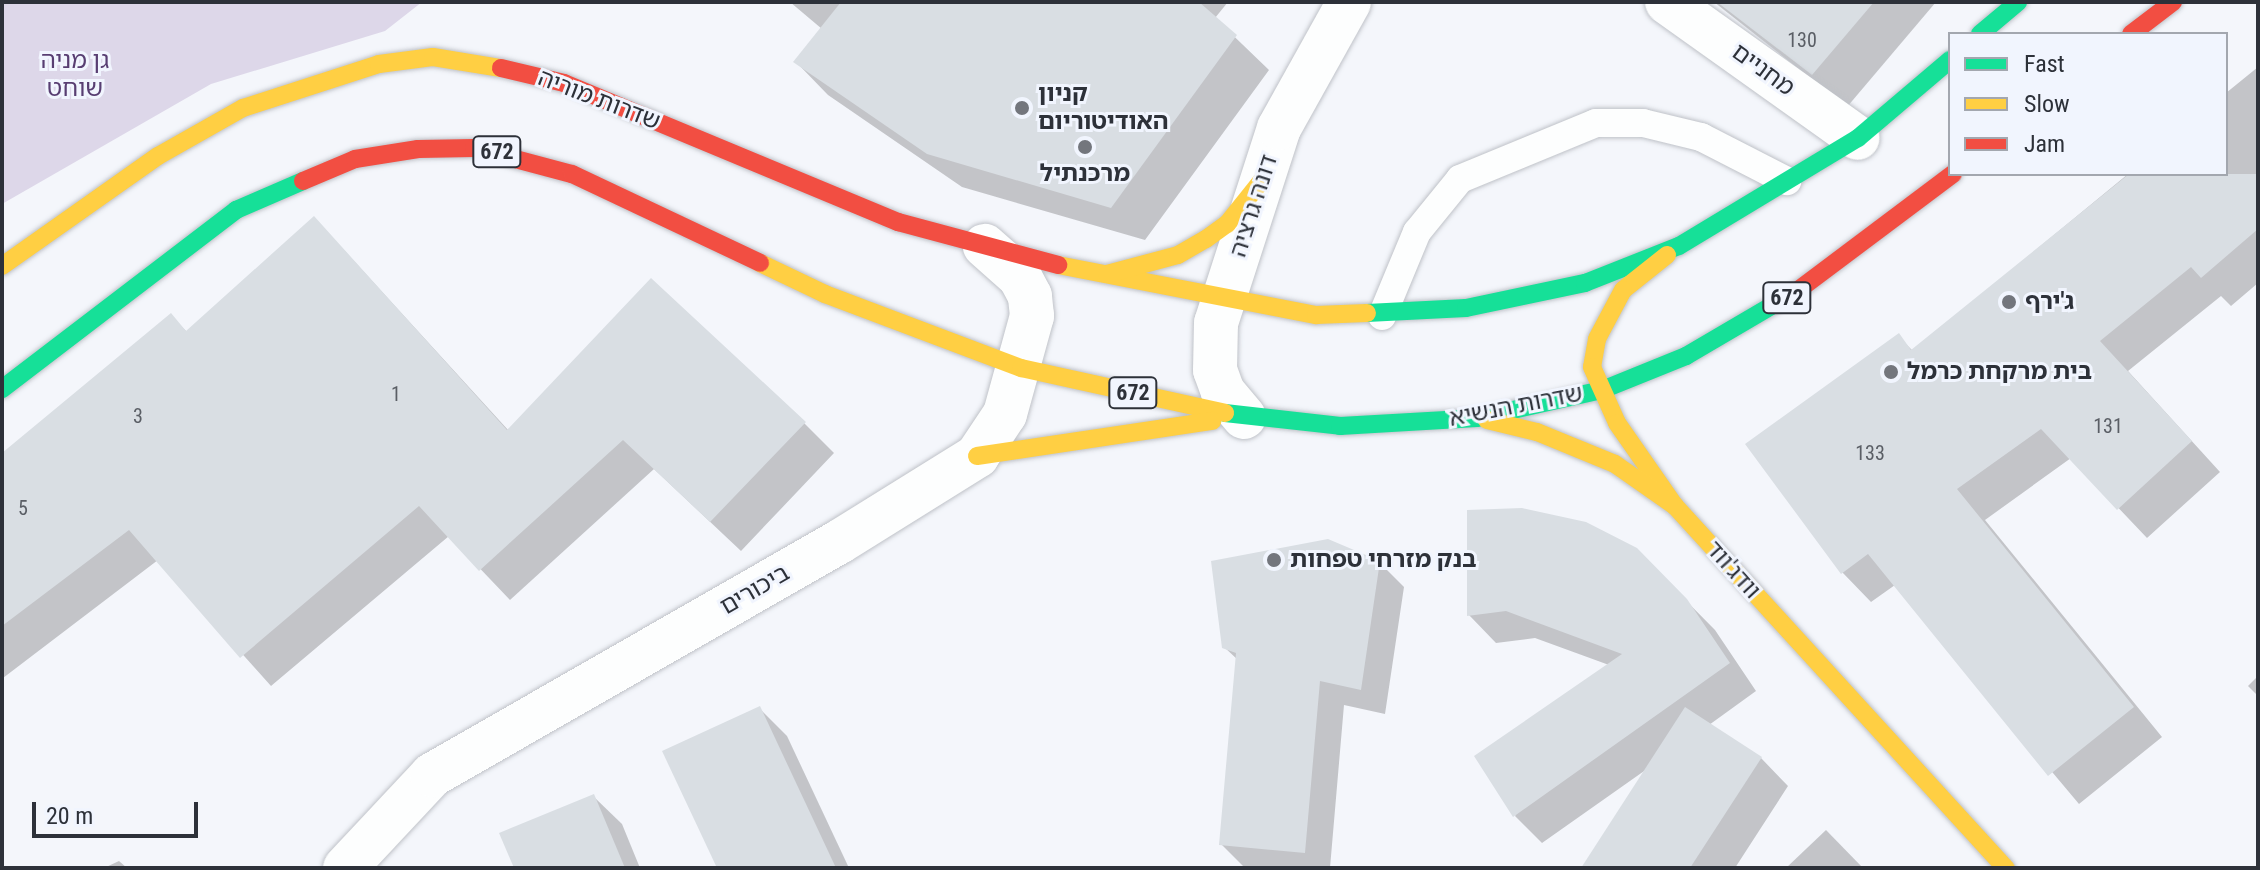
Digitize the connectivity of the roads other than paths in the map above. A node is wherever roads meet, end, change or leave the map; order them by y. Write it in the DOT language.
graph roads {
  1 [pos="1349,2"];
  2 [pos="1667,2"];
  3 [pos="2018,2"];
  4 [pos="2173,2"];
  5 [pos="1982,32"];
  6 [pos="2134,32"];
  7 [pos="1948,62"];
  8 [pos="1858,138"];
  9 [pos="1950,176"];
  10 [pos="1263,179"];
  11 [pos="1787,181"];
  12 [pos="985,246"];
  13 [pos="1679,246"];
  14 [pos="2,266"];
  15 [pos="1097,276"];
  16 [pos="1223,302"];
  17 [pos="1382,316"];
  18 [pos="1021,368"];
  19 [pos="2,389"];
  20 [pos="1602,390"];
  21 [pos="1244,417"];
  22 [pos="1477,418"];
  23 [pos="977,456"];
  24 [pos="1675,506"];
  25 [pos="345,868"];
  26 [pos="2006,868"];
  1 -- 10 [label="street, דונה גרציה"];
  2 -- 8 [label="street, מחניים"];
  3 -- 5 [label="main road"];
  4 -- 6 [label="main road"];
  7 -- 8 [label="main road"];
  8 -- 11 [label="main road"];
  9 -- 20 [label="main road, שדרות הנשיא / 672"];
  10 -- 15 [label="main road"];
  10 -- 16 [label="street, דונה גרציה"];
  11 -- 13 [label="main road"];
  11 -- 17 [label="lane"];
  12 -- 14 [label="main road, שדרות מוריה"];
  12 -- 15 [label="main road, שדרות מוריה"];
  12 -- 18 [label="street, ביכורים"];
  13 -- 17 [label="main road"];
  13 -- 20 [label="main road, וודג'ווד"];
  15 -- 16 [label="main road, שדרות מוריה"];
  16 -- 17 [label="main road"];
  16 -- 21 [label="street, דונה גרציה"];
  18 -- 19 [label="main road, 672"];
  18 -- 21 [label="main road, שדרות הנשיא / 672"];
  18 -- 23 [label="street, ביכורים"];
  20 -- 22 [label="main road, שדרות הנשיא / 672"];
  20 -- 24 [label="main road, וודג'ווד"];
  21 -- 22 [label="main road, שדרות הנשיא / 672"];
  21 -- 23 [label="main road"];
  22 -- 24 [label="main road"];
  23 -- 25 [label="street, ביכורים"];
  24 -- 26 [label="main road, וודג'ווד"];
}
